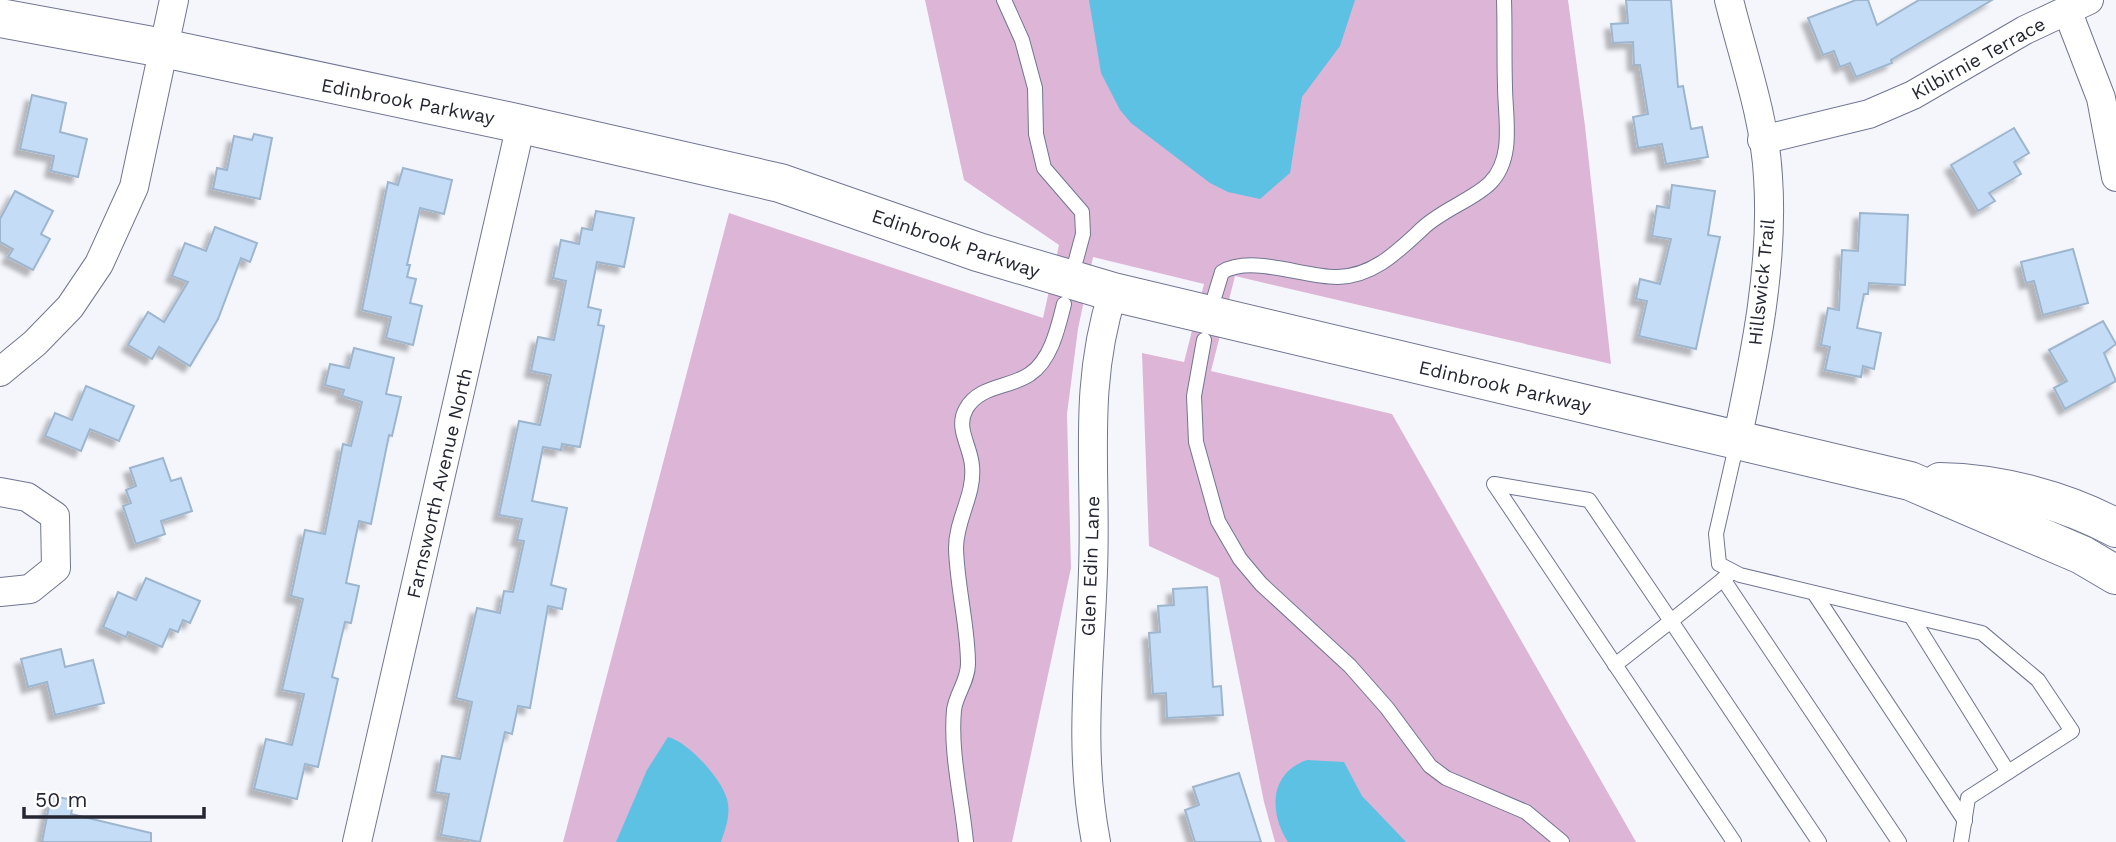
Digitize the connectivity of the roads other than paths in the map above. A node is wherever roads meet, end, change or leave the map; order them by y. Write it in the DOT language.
graph roads {
  1 [pos="174,0"];
  2 [pos="1004,0"];
  3 [pos="1504,0"];
  4 [pos="1728,0"];
  5 [pos="2078,5"];
  6 [pos="0,18"];
  7 [pos="163,48"];
  8 [pos="521,124"];
  9 [pos="1762,140"];
  10 [pos="2116,177"];
  11 [pos="1076,260"];
  12 [pos="1113,292"];
  13 [pos="1215,295"];
  14 [pos="1064,304"];
  15 [pos="1204,340"];
  16 [pos="0,372"];
  17 [pos="1737,440"];
  18 [pos="1910,481"];
  19 [pos="0,492"];
  20 [pos="2116,528"];
  21 [pos="2116,575"];
  22 [pos="1727,576"];
  23 [pos="0,592"];
  24 [pos="1815,593"];
  25 [pos="1911,616"];
  26 [pos="1671,621"];
  27 [pos="1615,665"];
  28 [pos="2008,772"];
  29 [pos="1965,821"];
  30 [pos="358,842"];
  31 [pos="966,842"];
  32 [pos="1096,842"];
  33 [pos="1562,842"];
  34 [pos="1734,842"];
  35 [pos="1819,842"];
  36 [pos="1899,842"];
  37 [pos="1962,842"];
  1 -- 7 [label="street"];
  2 -- 11 [label="lane"];
  3 -- 13 [label="lane"];
  4 -- 9 [label="street, Hillswick Trail"];
  5 -- 9 [label="street, Kilbirnie Terrace"];
  5 -- 10 [label="street, Kilbirnie Terrace"];
  6 -- 7 [label="street, Edinbrook Parkway"];
  7 -- 8 [label="street, Edinbrook Parkway"];
  7 -- 16 [label="street"];
  8 -- 12 [label="street, Edinbrook Parkway"];
  8 -- 30 [label="street, Farnsworth Avenue North"];
  9 -- 17 [label="street, Hillswick Trail"];
  12 -- 17 [label="street, Edinbrook Parkway"];
  12 -- 32 [label="street, Glen Edin Lane"];
  14 -- 31 [label="lane"];
  15 -- 33 [label="lane"];
  17 -- 18 [label="street, Edinbrook Parkway"];
  17 -- 22 [label="lane"];
  18 -- 20 [label="street, Edinbrook Parkway"];
  18 -- 21 [label="street, Edinbrook Parkway"];
  19 -- 23 [label="street"];
  22 -- 24 [label="lane"];
  22 -- 26 [label="lane"];
  22 -- 36 [label="lane"];
  24 -- 25 [label="lane"];
  24 -- 29 [label="lane"];
  25 -- 28 [label="lane"];
  25 -- 28 [label="lane"];
  26 -- 27 [label="lane"];
  26 -- 27 [label="lane"];
  26 -- 35 [label="lane"];
  27 -- 34 [label="lane"];
  28 -- 29 [label="lane"];
  29 -- 37 [label="lane"];
}
